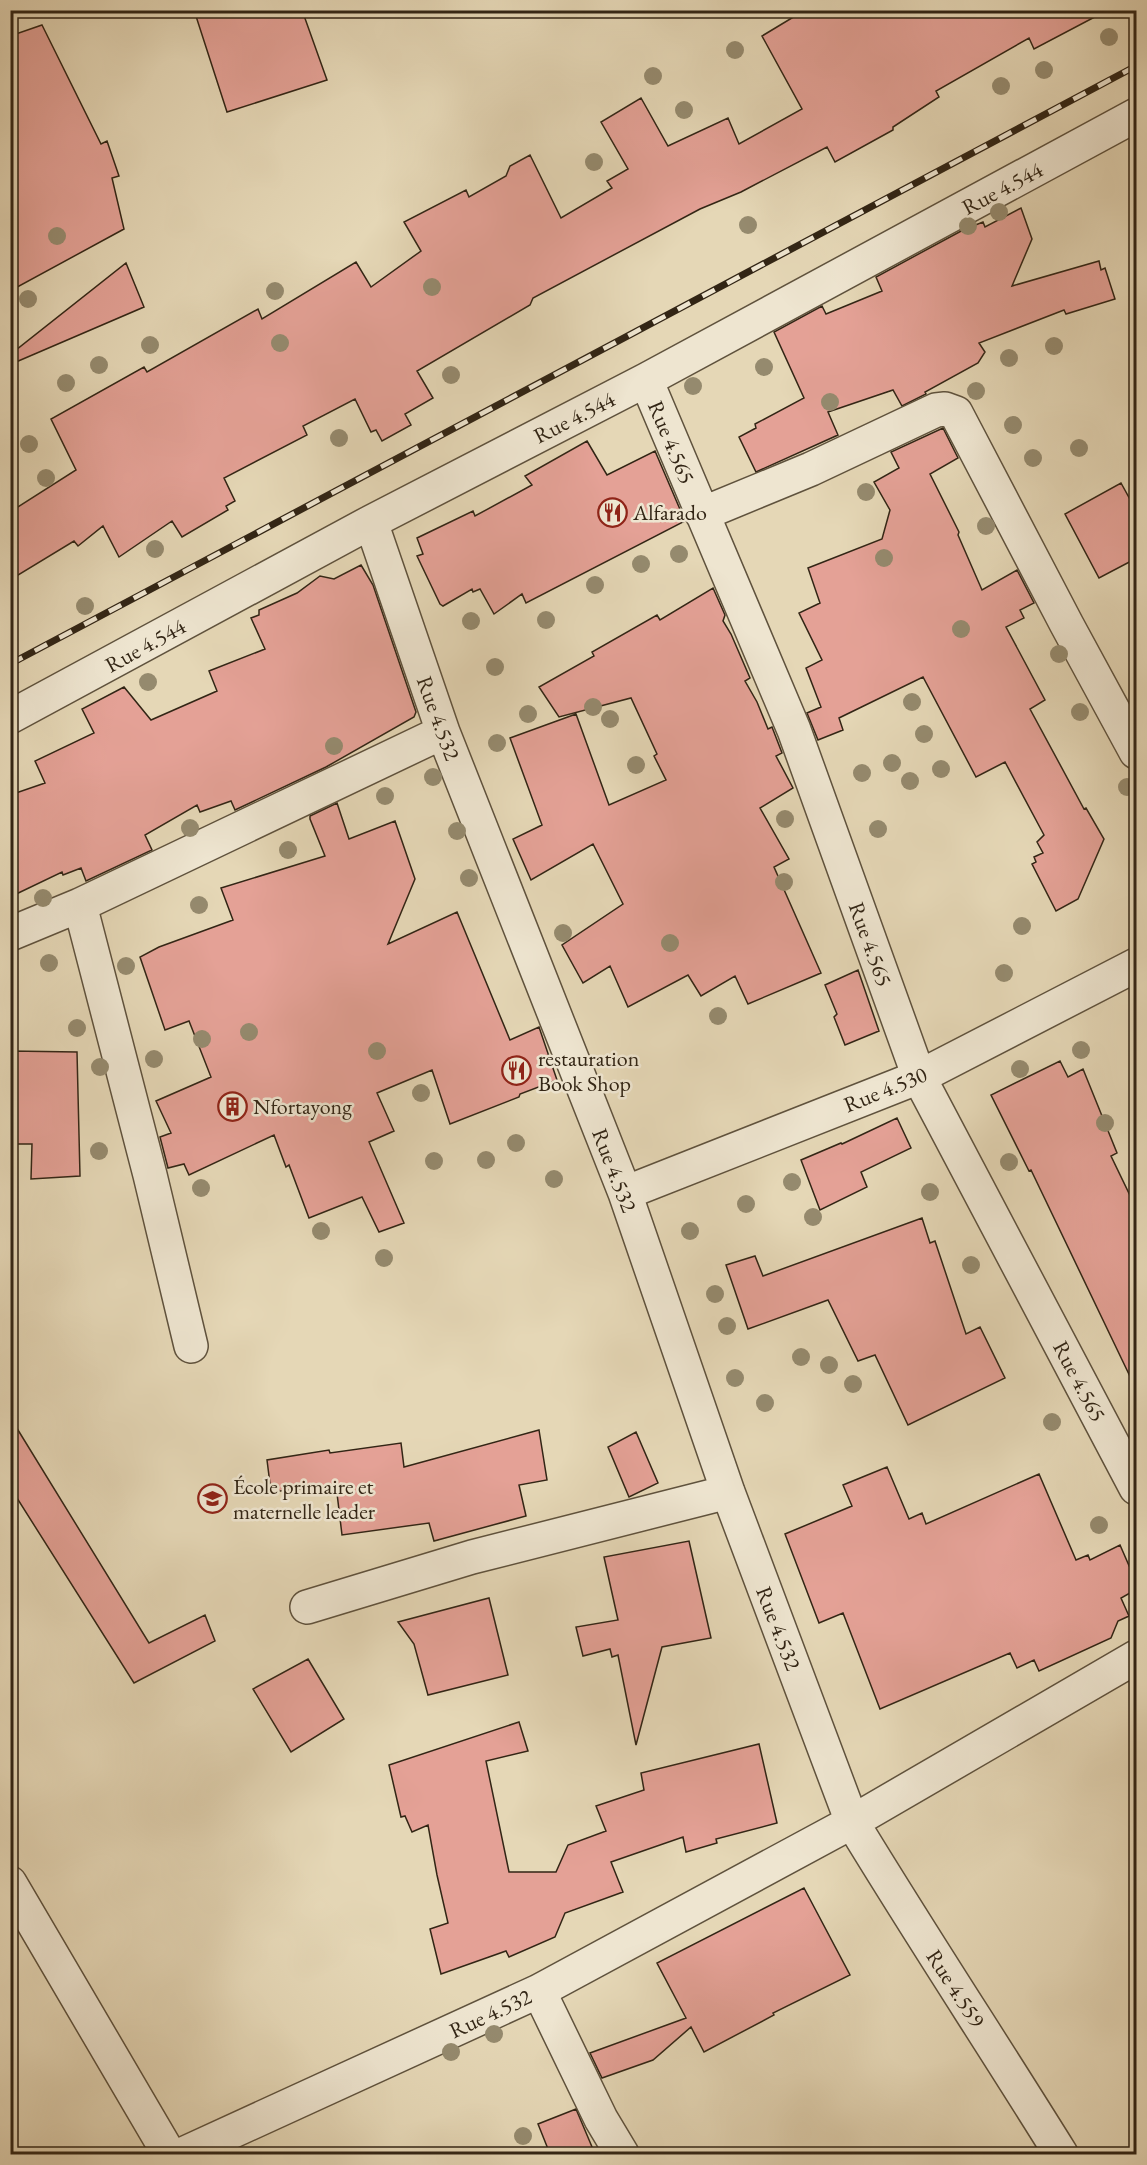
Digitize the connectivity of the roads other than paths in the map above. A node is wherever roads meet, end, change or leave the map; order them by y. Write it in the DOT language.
graph roads {
  1 [pos="1137,115"];
  2 [pos="646,380"];
  3 [pos="702,514"];
  4 [pos="371,522"];
  5 [pos="10,717"];
  6 [pos="443,732"];
  7 [pos="1137,752"];
  8 [pos="80,905"];
  9 [pos="10,934"];
  10 [pos="1137,966"];
  11 [pos="919,1077"];
  12 [pos="625,1193"];
  13 [pos="191,1346"];
  14 [pos="1137,1488"];
  15 [pos="728,1492"];
  16 [pos="308,1607"];
  17 [pos="1137,1657"];
  18 [pos="852,1822"];
  19 [pos="10,1884"];
  20 [pos="539,1991"];
  21 [pos="169,2154"];
  22 [pos="183,2154"];
  23 [pos="622,2154"];
  24 [pos="1061,2154"];
  1 -- 2 [label="street, Rue 4.544"];
  2 -- 3 [label="street, Rue 4.565"];
  2 -- 4 [label="street, Rue 4.544"];
  3 -- 7 [label="street"];
  3 -- 11 [label="street, Rue 4.565"];
  4 -- 5 [label="street, Rue 4.544"];
  4 -- 6 [label="street, Rue 4.532"];
  6 -- 8 [label="street"];
  6 -- 12 [label="street, Rue 4.532"];
  8 -- 9 [label="street"];
  8 -- 13 [label="street"];
  10 -- 11 [label="street, Rue 4.530"];
  11 -- 12 [label="street, Rue 4.530"];
  11 -- 14 [label="street, Rue 4.565"];
  12 -- 15 [label="street, Rue 4.532"];
  15 -- 16 [label="street"];
  15 -- 18 [label="street, Rue 4.532"];
  17 -- 18 [label="street, Rue 4.532"];
  18 -- 20 [label="street, Rue 4.532"];
  18 -- 24 [label="street, Rue 4.559"];
  19 -- 21 [label="street"];
  20 -- 22 [label="street, Rue 4.532"];
  20 -- 23 [label="street"];
}
